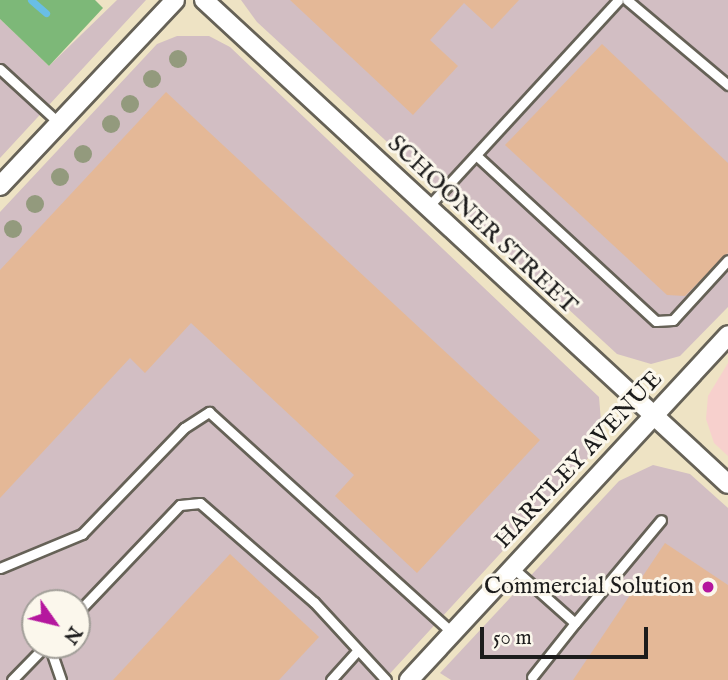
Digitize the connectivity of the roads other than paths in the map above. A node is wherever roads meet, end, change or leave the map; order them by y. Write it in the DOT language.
graph roads {
  1 [pos="175,0"];
  2 [pos="204,0"];
  3 [pos="618,0"];
  4 [pos="627,0"];
  5 [pos="2,75"];
  6 [pos="728,85"];
  7 [pos="59,123"];
  8 [pos="478,157"];
  9 [pos="0,186"];
  10 [pos="428,208"];
  11 [pos="728,260"];
  12 [pos="728,335"];
  13 [pos="653,415"];
  14 [pos="728,484"];
  15 [pos="661,520"];
  16 [pos="512,567"];
  17 [pos="0,568"];
  18 [pos="91,598"];
  19 [pos="575,623"];
  20 [pos="452,632"];
  21 [pos="357,651"];
  22 [pos="34,659"];
  23 [pos="53,659"];
  24 [pos="532,677"];
  25 [pos="12,680"];
  26 [pos="61,680"];
  27 [pos="331,680"];
  28 [pos="386,680"];
  29 [pos="408,680"];
  1 -- 7 [label="street"];
  2 -- 10 [label="street, SCHOONER STREET"];
  3 -- 8 [label="lane"];
  4 -- 6 [label="lane"];
  5 -- 7 [label="lane"];
  7 -- 9 [label="street"];
  8 -- 10 [label="lane"];
  8 -- 11 [label="lane"];
  10 -- 13 [label="street, SCHOONER STREET"];
  12 -- 13 [label="street, HARTLEY AVENUE"];
  13 -- 14 [label="street, SCHOONER STREET"];
  13 -- 16 [label="street, HARTLEY AVENUE"];
  15 -- 19 [label="lane"];
  16 -- 19 [label="lane"];
  16 -- 20 [label="street, HARTLEY AVENUE"];
  17 -- 20 [label="lane"];
  18 -- 21 [label="lane"];
  19 -- 24 [label="lane"];
  20 -- 29 [label="street, HARTLEY AVENUE"];
  21 -- 27 [label="lane"];
  21 -- 28 [label="lane"];
  22 -- 25 [label="lane"];
  23 -- 26 [label="lane"];
}
